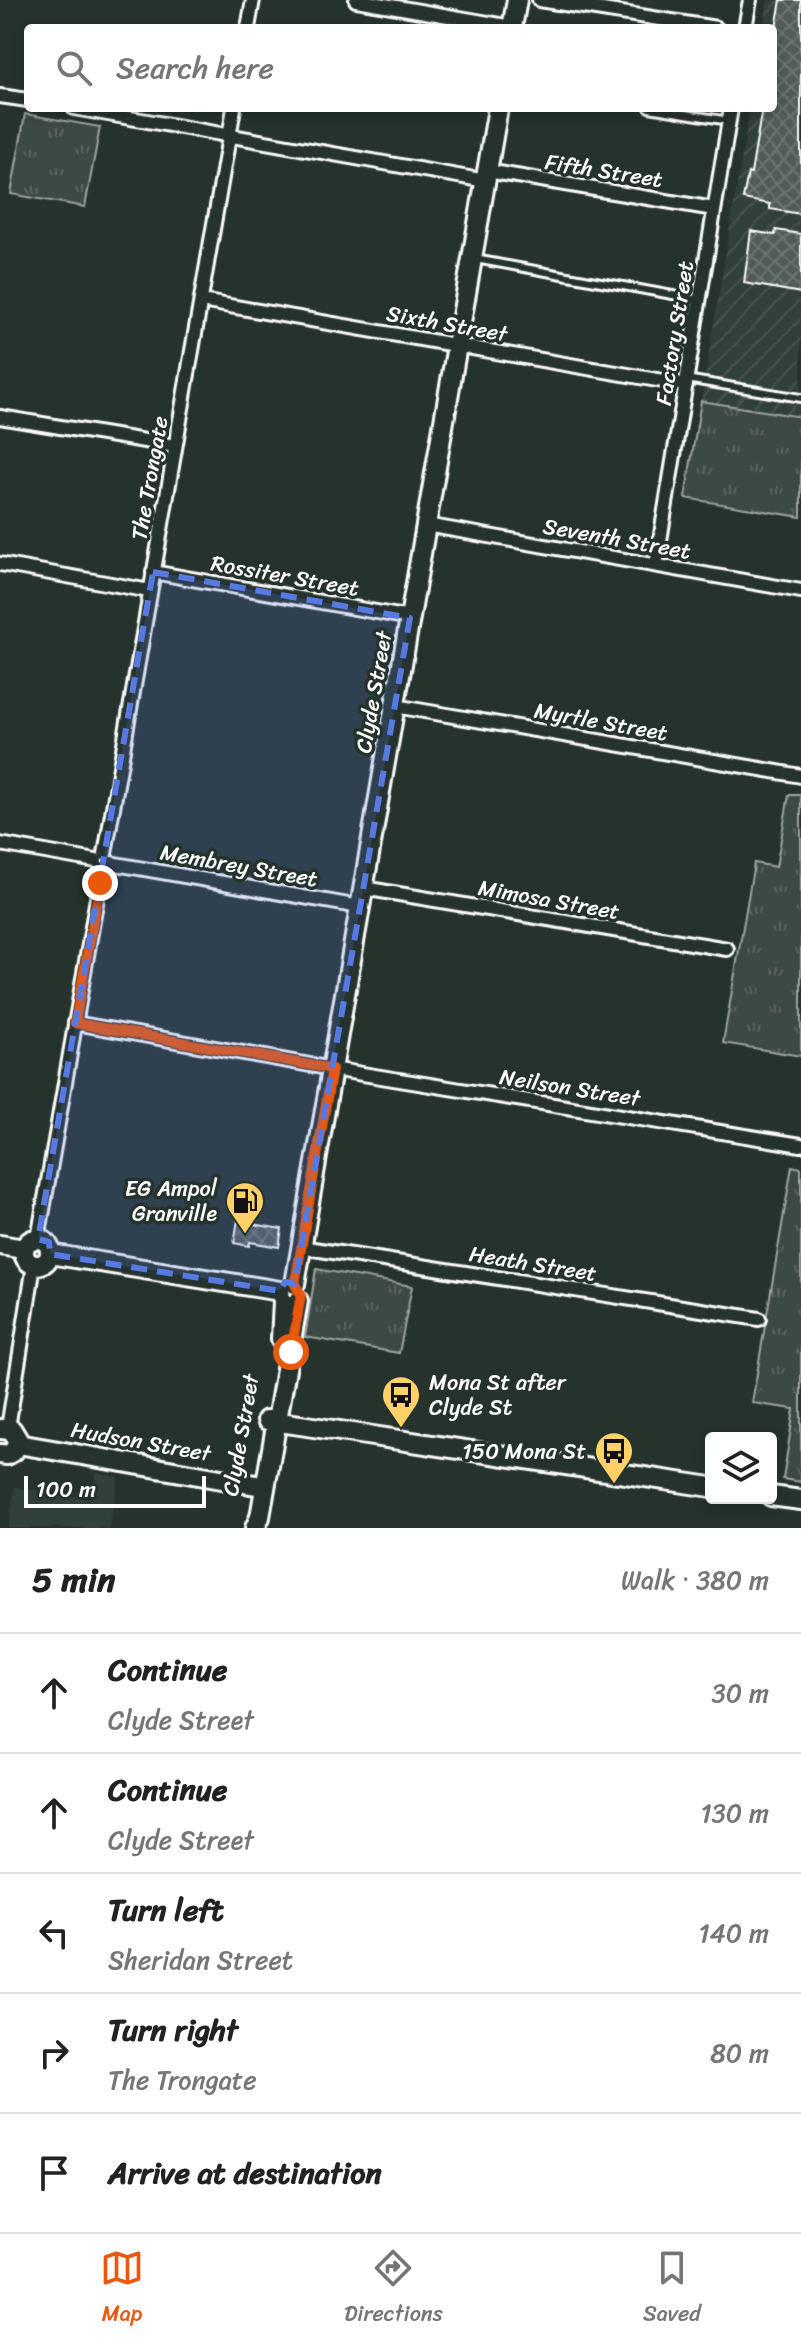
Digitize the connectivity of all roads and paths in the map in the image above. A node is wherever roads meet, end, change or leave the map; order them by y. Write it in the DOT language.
graph roads {
  1 [pos="253,0"];
  2 [pos="356,0"];
  3 [pos="517,0"];
  4 [pos="539,0"];
  5 [pos="750,0"];
  6 [pos="249,24"];
  7 [pos="495,24"];
  8 [pos="513,24"];
  9 [pos="691,24"];
  10 [pos="746,24"];
  11 [pos="0,96"];
  12 [pos="24,99"];
  13 [pos="97,112"];
  14 [pos="233,112"];
  15 [pos="497,112"];
  16 [pos="695,112"];
  17 [pos="730,115"];
  18 [pos="229,135"];
  19 [pos="486,176"];
  20 [pos="714,209"];
  21 [pos="472,258"];
  22 [pos="700,300"];
  23 [pos="201,301"];
  24 [pos="457,345"];
  25 [pos="686,382"];
  26 [pos="801,398"];
  27 [pos="0,417"];
  28 [pos="175,446"];
  29 [pos="426,525"];
  30 [pos="0,564"];
  31 [pos="656,565"];
  32 [pos="153,572"];
  33 [pos="150,591"];
  34 [pos="801,591"];
  35 [pos="410,618"];
  36 [pos="395,706"];
  37 [pos="801,776"];
  38 [pos="0,844"];
  39 [pos="103,862"];
  40 [pos="363,888"];
  41 [pos="360,907"];
  42 [pos="727,949"];
  43 [pos="75,1023"];
  44 [pos="332,1069"];
  45 [pos="801,1145"];
  46 [pos="0,1245"];
  47 [pos="301,1247"];
  48 [pos="36,1252"];
  49 [pos="289,1295"];
  50 [pos="759,1319"];
  51 [pos="273,1421"];
  52 [pos="5,1447"];
  53 [pos="256,1485"];
  54 [pos="705,1486"];
  55 [pos="777,1497"];
  56 [pos="801,1500"];
  57 [pos="254,1528"];
  1 -- 6 [label="street"];
  2 -- 7 [label="street"];
  3 -- 8 [label="main road"];
  4 -- 9 [label="street"];
  5 -- 10 [label="street"];
  11 -- 12 [label="street"];
  13 -- 18 [label="street, Fifth Street"];
  14 -- 18 [label="street, The Trongate"];
  15 -- 19 [label="main road, Clyde Street"];
  16 -- 17 [label="lane"];
  17 -- 20 [label="street, Factory Street"];
  18 -- 19 [label="street, Fifth Street"];
  18 -- 23 [label="street, The Trongate"];
  19 -- 20 [label="street, Fifth Street"];
  19 -- 21 [label="main road, Clyde Street"];
  20 -- 22 [label="street, Factory Street"];
  21 -- 22 [label="lane"];
  21 -- 24 [label="main road, Clyde Street"];
  22 -- 25 [label="street, Factory Street"];
  23 -- 24 [label="street, Sixth Street"];
  23 -- 28 [label="street, The Trongate"];
  24 -- 25 [label="street, Sixth Street"];
  24 -- 29 [label="main road, Clyde Street"];
  25 -- 26 [label="lane"];
  25 -- 31 [label="street, Factory Street"];
  27 -- 28 [label="street"];
  28 -- 32 [label="street, The Trongate"];
  29 -- 31 [label="street, Seventh Street"];
  29 -- 35 [label="main road, Clyde Street"];
  30 -- 33 [label="street"];
  31 -- 34 [label="street, Seventh Street"];
  32 -- 33 [label="street, The Trongate"];
  32 -- 35 [label="street, Rossiter Street"];
  33 -- 39 [label="street, The Trongate"];
  35 -- 36 [label="main road, Clyde Street"];
  36 -- 37 [label="street, Myrtle Street"];
  36 -- 40 [label="main road, Clyde Street"];
  38 -- 39 [label="street, Membrey Street"];
  39 -- 41 [label="street, Membrey Street"];
  39 -- 43 [label="street, The Trongate"];
  40 -- 41 [label="main road, Clyde Street"];
  40 -- 42 [label="street, Mimosa Street"];
  41 -- 44 [label="main road, Clyde Street"];
  43 -- 44 [label="street, Neilson Street"];
  43 -- 48 [label="street, The Trongate"];
  44 -- 45 [label="street, Neilson Street"];
  44 -- 47 [label="main road, Clyde Street"];
  46 -- 48 [label="main road"];
  47 -- 49 [label="main road, Clyde Street"];
  47 -- 50 [label="street, Heath Street"];
  48 -- 49 [label="main road"];
  48 -- 52 [label="street, The Trongate"];
  49 -- 51 [label="main road, Clyde Street"];
  51 -- 53 [label="main road, Clyde Street"];
  51 -- 54 [label="main road"];
  51 -- 57 [label="main road, Clyde Street"];
  52 -- 53 [label="main road, Hudson Street"];
  53 -- 57 [label="main road, Clyde Street"];
  55 -- 56 [label="main road"];
}
